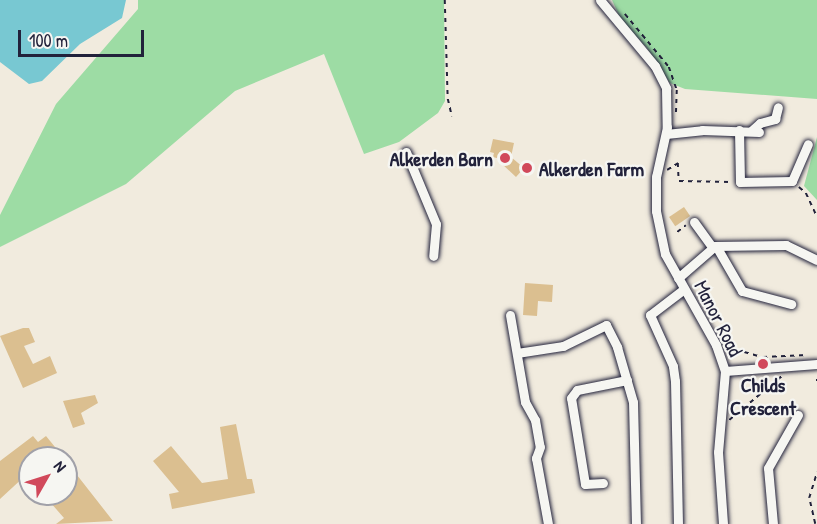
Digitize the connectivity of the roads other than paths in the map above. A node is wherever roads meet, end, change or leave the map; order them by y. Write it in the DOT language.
graph roads {
  1 [pos="600,0"];
  2 [pos="778,107"];
  3 [pos="739,130"];
  4 [pos="666,134"];
  5 [pos="808,144"];
  6 [pos="406,152"];
  7 [pos="694,222"];
  8 [pos="714,246"];
  9 [pos="433,256"];
  10 [pos="817,260"];
  11 [pos="678,278"];
  12 [pos="684,289"];
  13 [pos="791,303"];
  14 [pos="510,315"];
  15 [pos="517,353"];
  16 [pos="817,364"];
  17 [pos="725,371"];
  18 [pos="627,380"];
  19 [pos="798,416"];
  20 [pos="603,483"];
  21 [pos="548,524"];
  22 [pos="636,524"];
  23 [pos="678,524"];
  24 [pos="723,524"];
  25 [pos="773,524"];
  1 -- 4 [label="street, Manor Road"];
  2 -- 3 [label="street"];
  3 -- 4 [label="street"];
  3 -- 5 [label="street"];
  4 -- 11 [label="street, Manor Road"];
  6 -- 9 [label="street"];
  7 -- 8 [label="street"];
  8 -- 10 [label="street"];
  8 -- 11 [label="street"];
  8 -- 13 [label="street"];
  11 -- 12 [label="street, Manor Road"];
  12 -- 17 [label="street, Manor Road"];
  12 -- 23 [label="street"];
  14 -- 15 [label="street"];
  15 -- 18 [label="street"];
  15 -- 21 [label="street"];
  16 -- 17 [label="street"];
  17 -- 24 [label="street, Manor Road"];
  18 -- 20 [label="street"];
  18 -- 22 [label="street"];
  19 -- 25 [label="street"];
}
